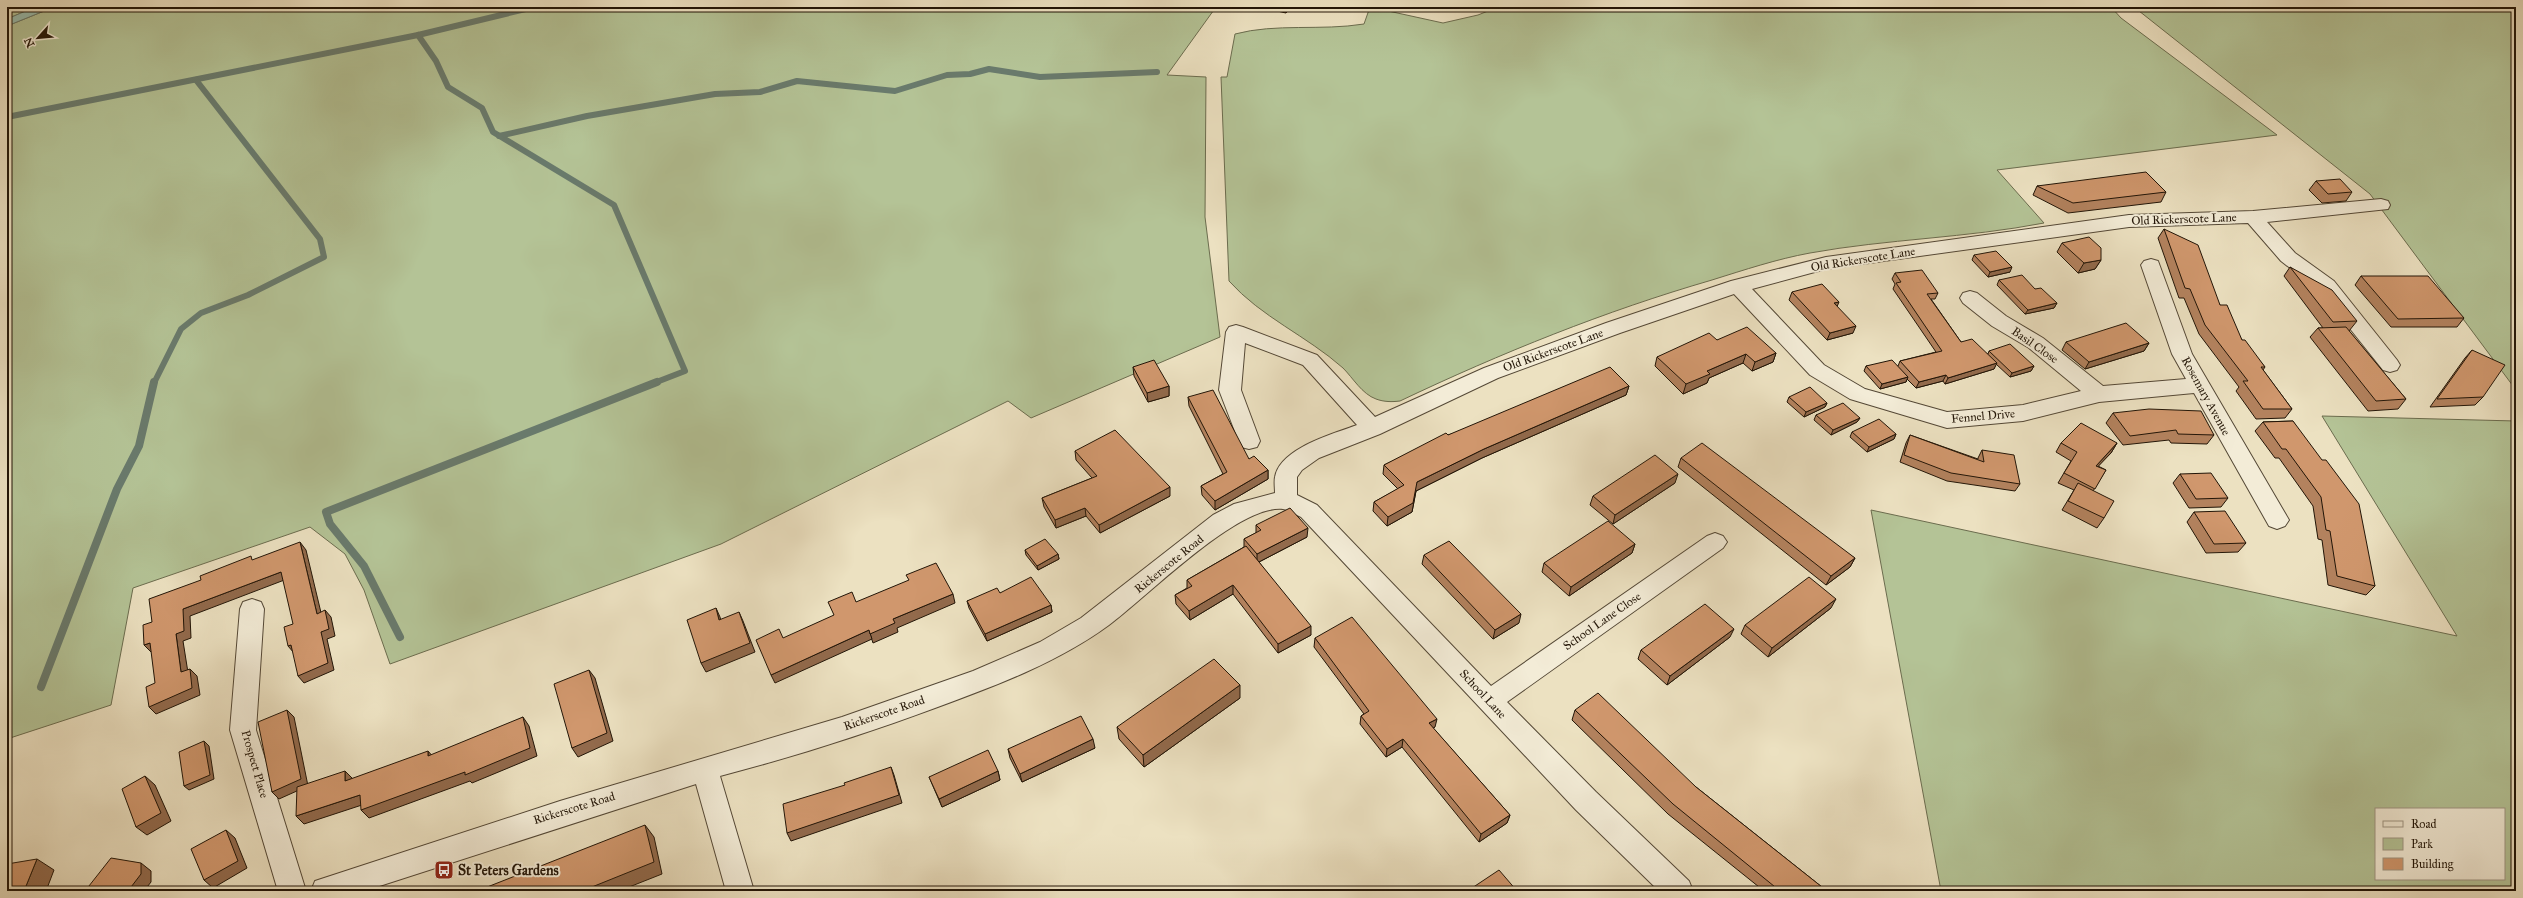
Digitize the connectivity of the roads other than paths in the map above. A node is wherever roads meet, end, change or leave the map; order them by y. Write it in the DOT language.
graph roads {
  1 [pos="2381,205"];
  2 [pos="2253,217"];
  3 [pos="2151,265"];
  4 [pos="1738,286"];
  5 [pos="1970,298"];
  6 [pos="2390,365"];
  7 [pos="2200,385"];
  8 [pos="2099,394"];
  9 [pos="1372,428"];
  10 [pos="1249,441"];
  11 [pos="1286,500"];
  12 [pos="2277,520"];
  13 [pos="1715,542"];
  14 [pos="252,609"];
  15 [pos="1488,701"];
  16 [pos="705,769"];
  17 [pos="734,889"];
  18 [pos="292,891"];
  19 [pos="325,891"];
  20 [pos="1679,891"];
  1 -- 2 [label="street, Old Rickerscote Lane"];
  2 -- 4 [label="street, Old Rickerscote Lane"];
  2 -- 6 [label="street"];
  3 -- 7 [label="street, Rosemary Avenue"];
  4 -- 8 [label="street, Fennel Drive"];
  4 -- 9 [label="street, Old Rickerscote Lane"];
  5 -- 8 [label="street, Basil Close"];
  7 -- 8 [label="street, Fennel Drive"];
  7 -- 12 [label="street, Rosemary Avenue"];
  9 -- 10 [label="street"];
  9 -- 11 [label="street"];
  11 -- 15 [label="street, School Lane"];
  11 -- 16 [label="street, Rickerscote Road"];
  13 -- 15 [label="street, School Lane Close"];
  14 -- 18 [label="street, Prospect Place"];
  15 -- 20 [label="street, School Lane"];
  16 -- 17 [label="street"];
  16 -- 19 [label="street, Rickerscote Road"];
}
